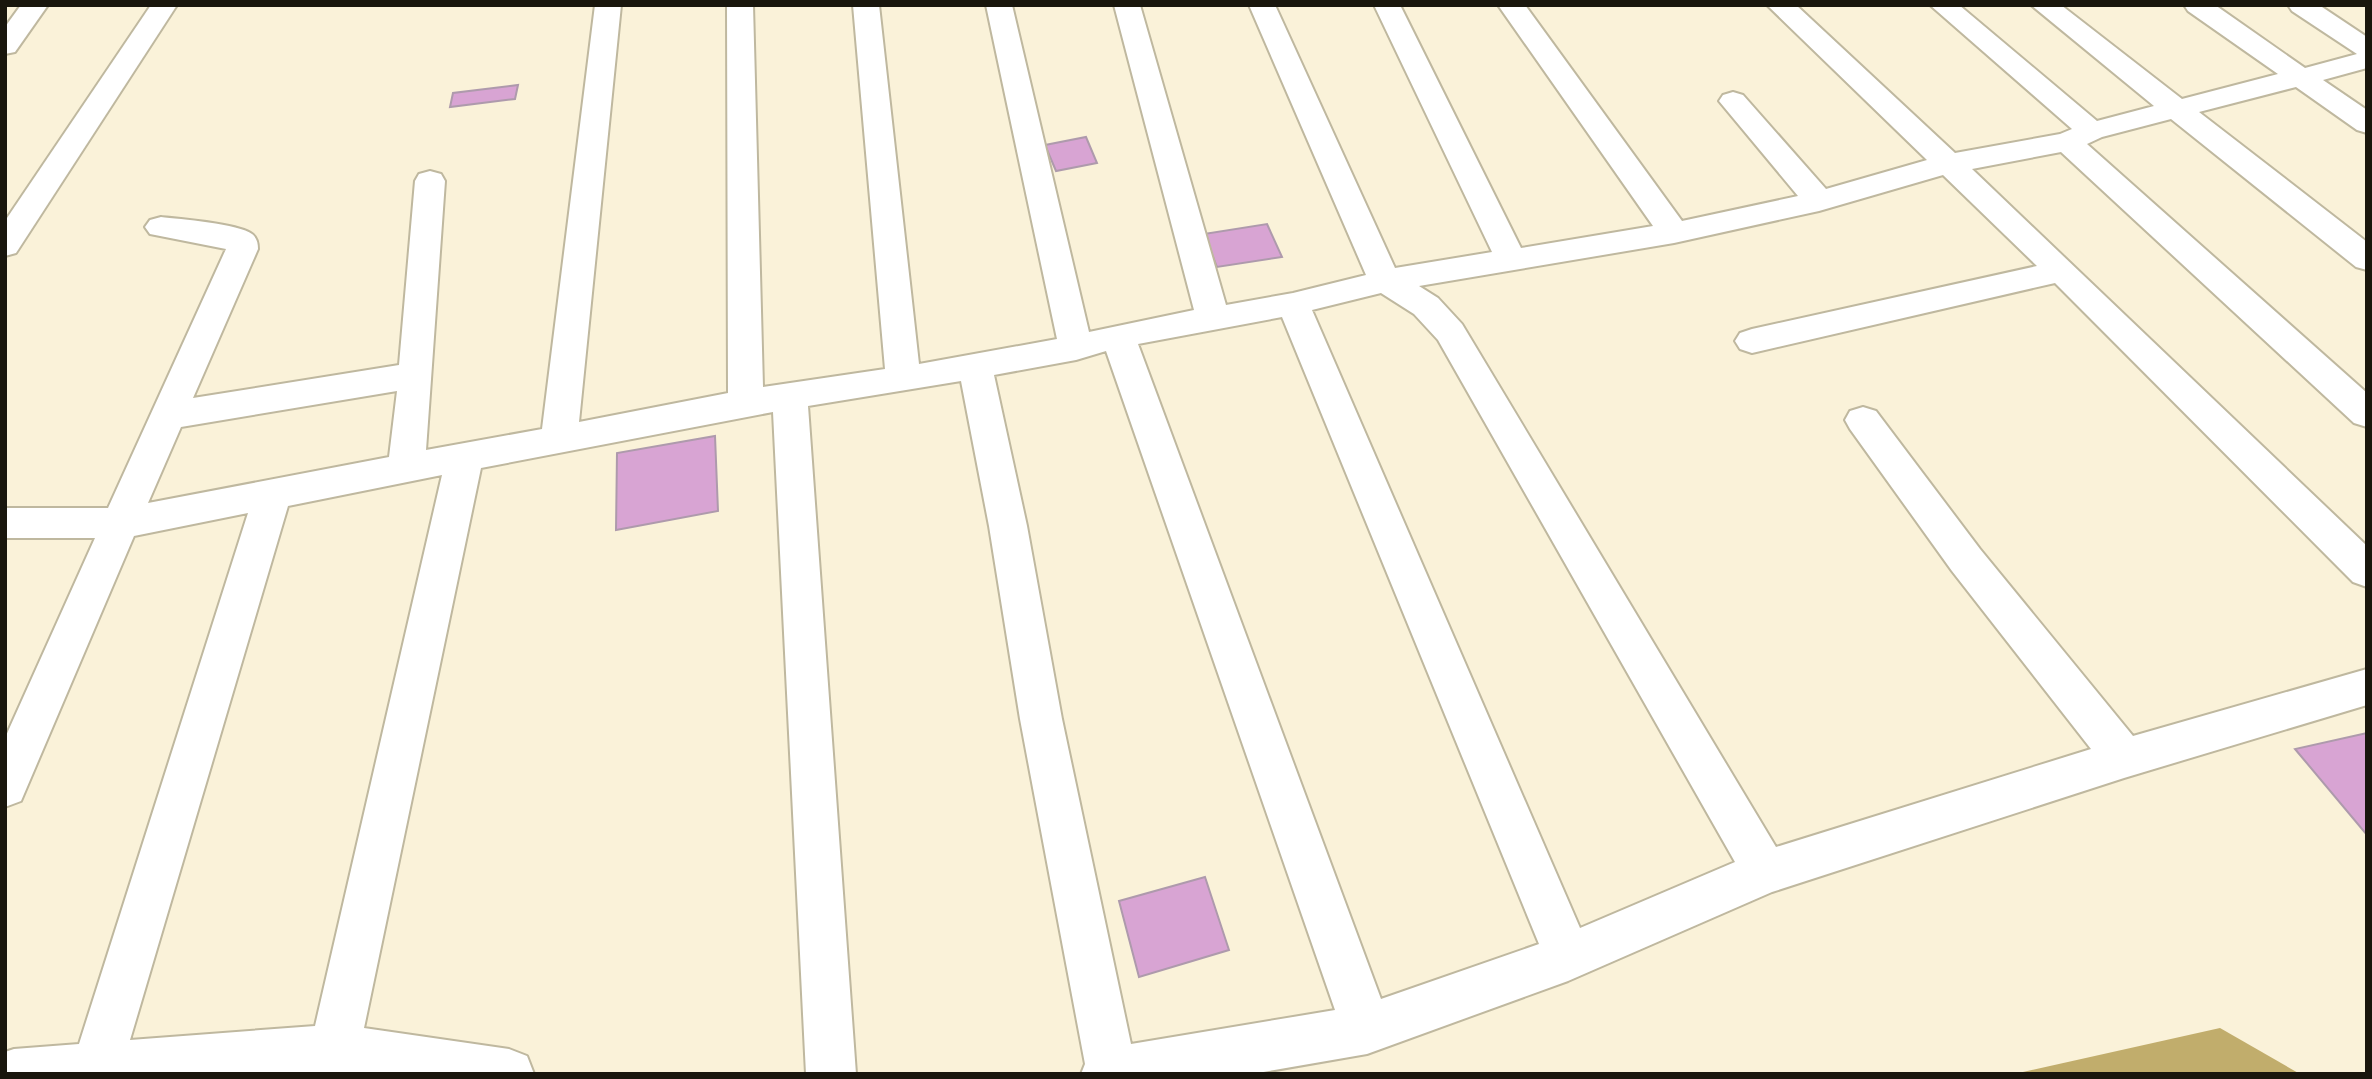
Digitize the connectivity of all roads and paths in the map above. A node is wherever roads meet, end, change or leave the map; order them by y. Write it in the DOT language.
graph roads {
  1 [pos="35,5"];
  2 [pos="164,5"];
  3 [pos="608,5"];
  4 [pos="740,5"];
  5 [pos="866,5"];
  6 [pos="999,5"];
  7 [pos="1127,5"];
  8 [pos="1262,5"];
  9 [pos="1387,5"];
  10 [pos="1511,5"];
  11 [pos="1780,5"];
  12 [pos="1942,5"];
  13 [pos="2045,5"];
  14 [pos="2197,5"];
  15 [pos="2301,5"];
  16 [pos="5,46"];
  17 [pos="2367,49"];
  18 [pos="2367,60"];
  19 [pos="2298,77"];
  20 [pos="1733,101"];
  21 [pos="2179,110"];
  22 [pos="2367,124"];
  23 [pos="2079,136"];
  24 [pos="1948,164"];
  25 [pos="430,181"];
  26 [pos="1819,201"];
  27 [pos="161,227"];
  28 [pos="1674,233"];
  29 [pos="5,246"];
  30 [pos="2367,259"];
  31 [pos="1512,261"];
  32 [pos="2062,271"];
  33 [pos="1385,281"];
  34 [pos="1293,304"];
  35 [pos="1213,319"];
  36 [pos="1118,336"];
  37 [pos="1752,341"];
  38 [pos="1076,348"];
  39 [pos="975,366"];
  40 [pos="416,375"];
  41 [pos="903,379"];
  42 [pos="790,397"];
  43 [pos="746,403"];
  44 [pos="2367,414"];
  45 [pos="166,416"];
  46 [pos="1863,420"];
  47 [pos="559,439"];
  48 [pos="465,457"];
  49 [pos="406,468"];
  50 [pos="273,494"];
  51 [pos="5,523"];
  52 [pos="122,523"];
  53 [pos="2367,571"];
  54 [pos="2367,687"];
  55 [pos="2124,758"];
  56 [pos="5,788"];
  57 [pos="1766,872"];
  58 [pos="1568,957"];
  59 [pos="1367,1029"];
  60 [pos="335,1049"];
  61 [pos="96,1068"];
  62 [pos="1112,1073"];
  63 [pos="14,1074"];
  64 [pos="509,1074"];
  65 [pos="831,1074"];
  66 [pos="1106,1074"];
  1 -- 16 [label="street"];
  2 -- 29 [label="street"];
  3 -- 47 [label="street"];
  4 -- 43 [label="street"];
  5 -- 41 [label="street"];
  6 -- 38 [label="street"];
  7 -- 35 [label="street"];
  8 -- 33 [label="street"];
  9 -- 31 [label="street"];
  10 -- 28 [label="street"];
  11 -- 24 [label="street"];
  12 -- 23 [label="street"];
  13 -- 21 [label="street"];
  14 -- 19 [label="street"];
  15 -- 17 [label="street"];
  18 -- 19 [label="street"];
  19 -- 21 [label="street"];
  19 -- 22 [label="street"];
  20 -- 26 [label="street"];
  21 -- 23 [label="street"];
  21 -- 30 [label="street"];
  23 -- 24 [label="street"];
  23 -- 44 [label="street"];
  24 -- 26 [label="street"];
  24 -- 32 [label="street"];
  25 -- 40 [label="street"];
  26 -- 28 [label="street"];
  27 -- 45 [label="street"];
  28 -- 31 [label="street"];
  31 -- 33 [label="street"];
  32 -- 37 [label="street"];
  32 -- 53 [label="street"];
  33 -- 34 [label="street"];
  33 -- 57 [label="street"];
  34 -- 35 [label="street"];
  34 -- 58 [label="street"];
  35 -- 36 [label="street"];
  36 -- 38 [label="street"];
  36 -- 59 [label="street"];
  38 -- 39 [label="street"];
  39 -- 41 [label="street"];
  39 -- 62 [label="street"];
  40 -- 45 [label="street"];
  40 -- 49 [label="street"];
  41 -- 42 [label="street"];
  42 -- 43 [label="street"];
  42 -- 65 [label="street"];
  43 -- 47 [label="street"];
  45 -- 52 [label="street"];
  46 -- 55 [label="street"];
  47 -- 48 [label="street"];
  48 -- 49 [label="street"];
  48 -- 60 [label="street"];
  49 -- 50 [label="street"];
  50 -- 52 [label="street"];
  50 -- 61 [label="street"];
  51 -- 52 [label="street"];
  52 -- 56 [label="street"];
  54 -- 55 [label="street"];
  55 -- 57 [label="street"];
  57 -- 58 [label="street"];
  58 -- 59 [label="street"];
  59 -- 62 [label="street"];
  60 -- 61 [label="street"];
  60 -- 64 [label="street"];
  61 -- 63 [label="street"];
  62 -- 66 [label="street"];
}
